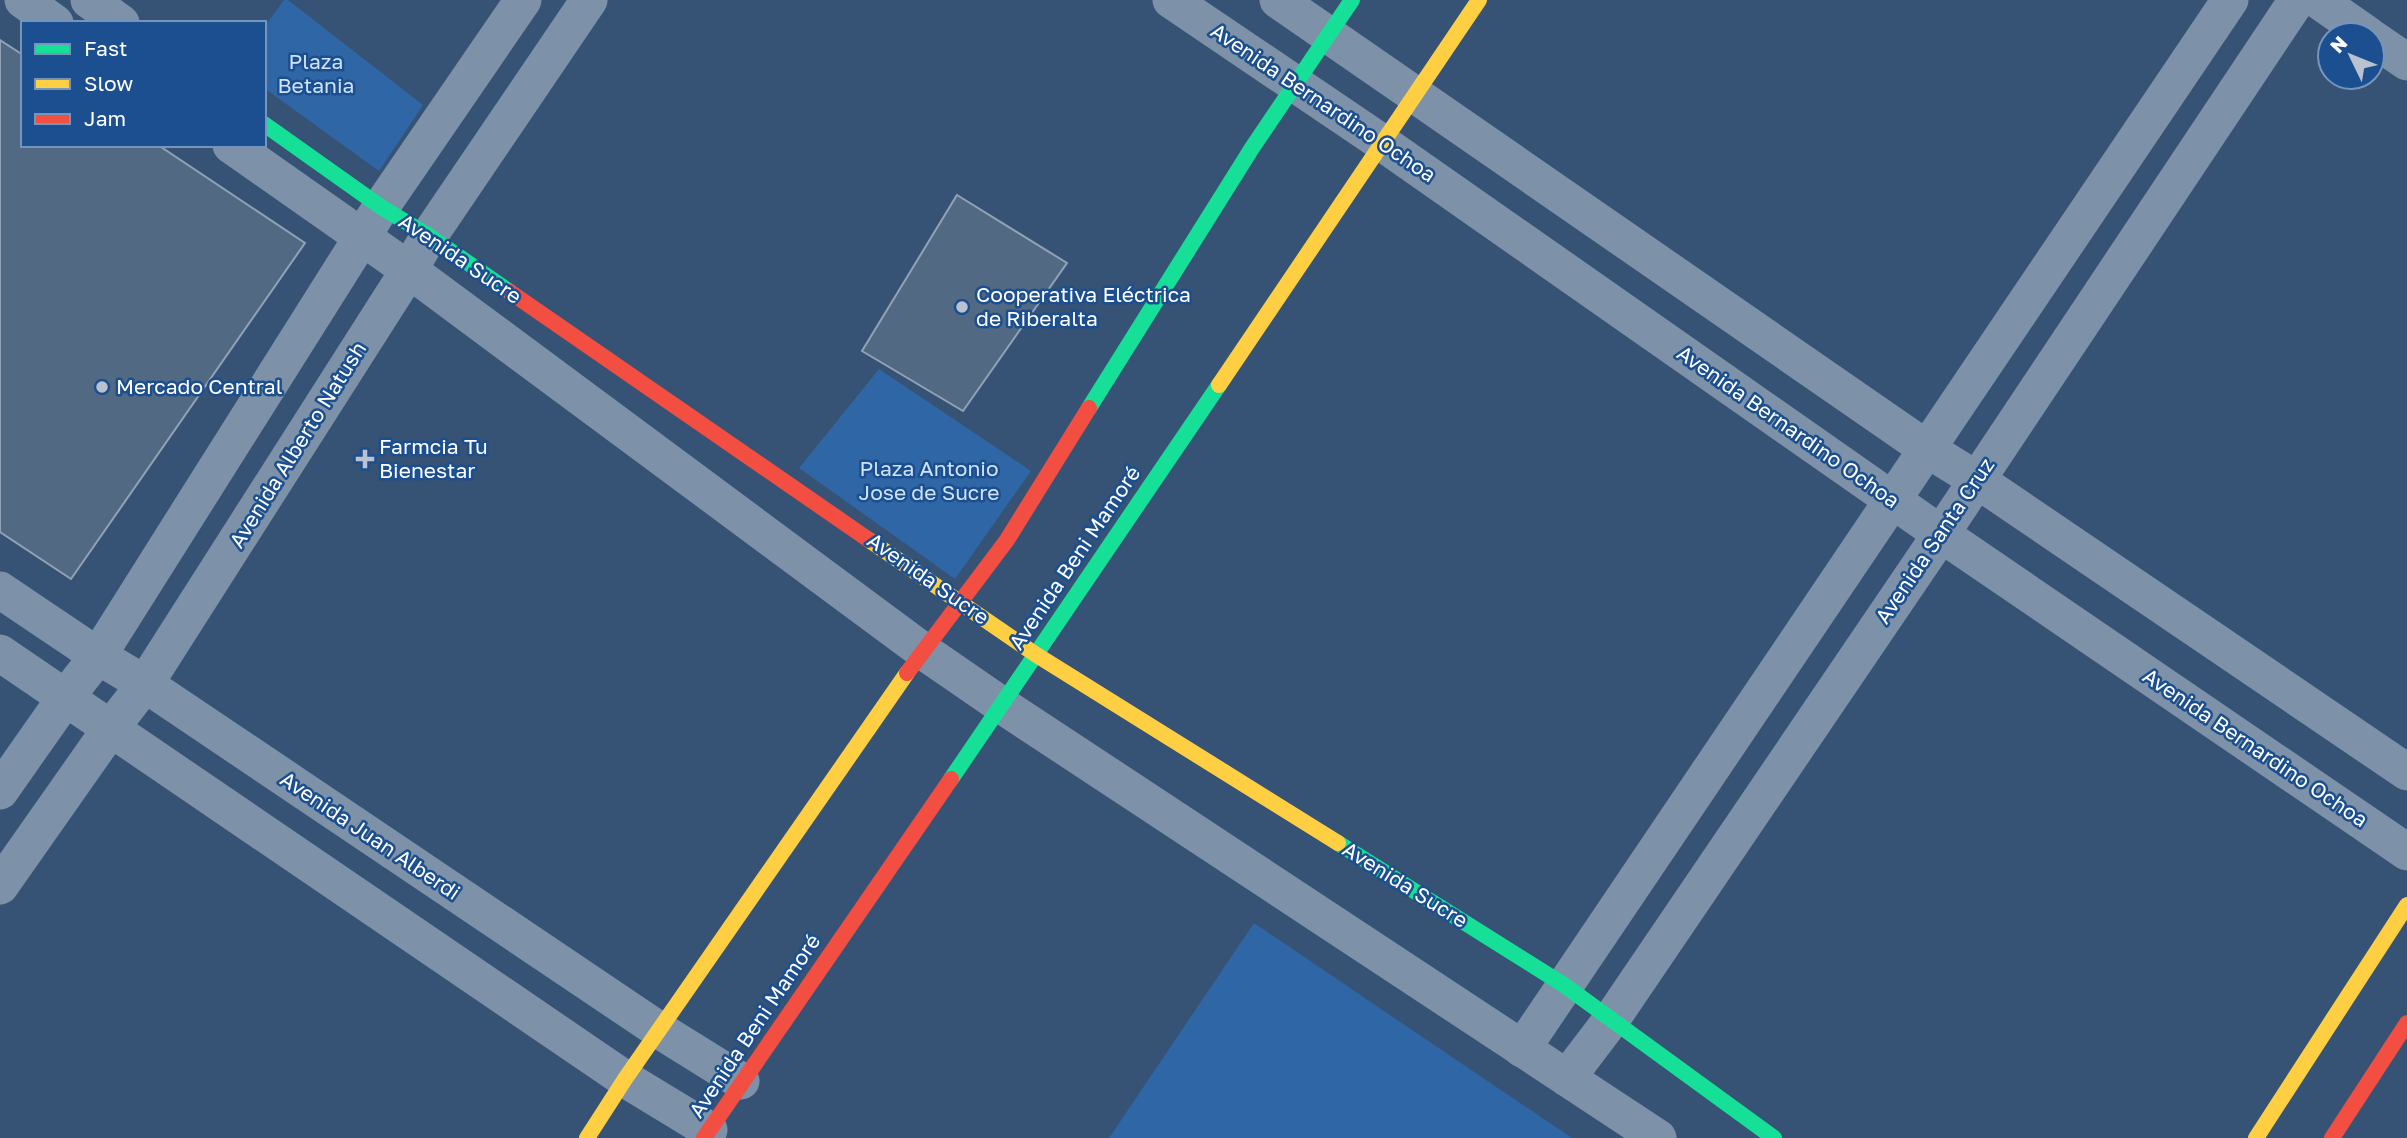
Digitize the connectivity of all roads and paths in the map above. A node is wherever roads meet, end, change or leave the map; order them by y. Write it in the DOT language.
graph roads {
  1 [pos="23,0"];
  2 [pos="89,0"];
  3 [pos="523,0"];
  4 [pos="589,0"];
  5 [pos="1171,0"];
  6 [pos="1278,0"];
  7 [pos="1352,0"];
  8 [pos="1479,0"];
  9 [pos="2230,0"];
  10 [pos="2297,0"];
  11 [pos="2318,0"];
  12 [pos="52,21"];
  13 [pos="118,21"];
  14 [pos="2348,21"];
  15 [pos="1329,34"];
  16 [pos="2386,47"];
  17 [pos="2407,62"];
  18 [pos="1294,84"];
  19 [pos="1413,95"];
  20 [pos="266,125"];
  21 [pos="1381,142"];
  22 [pos="233,147"];
  23 [pos="381,207"];
  24 [pos="429,236"];
  25 [pos="362,237"];
  26 [pos="409,270"];
  27 [pos="1927,449"];
  28 [pos="1977,480"];
  29 [pos="1893,499"];
  30 [pos="1941,534"];
  31 [pos="0,590"];
  32 [pos="962,601"];
  33 [pos="923,651"];
  34 [pos="0,653"];
  35 [pos="1035,654"];
  36 [pos="98,656"];
  37 [pos="145,684"];
  38 [pos="66,697"];
  39 [pos="1000,704"];
  40 [pos="111,728"];
  41 [pos="2407,772"];
  42 [pos="0,791"];
  43 [pos="2407,852"];
  44 [pos="0,886"];
  45 [pos="2407,905"];
  46 [pos="1564,985"];
  47 [pos="1611,1020"];
  48 [pos="2407,1023"];
  49 [pos="659,1030"];
  50 [pos="1522,1049"];
  51 [pos="1567,1078"];
  52 [pos="625,1079"];
  53 [pos="741,1081"];
  54 [pos="707,1134"];
  55 [pos="587,1138"];
  56 [pos="1658,1138"];
  57 [pos="1774,1138"];
  58 [pos="2256,1138"];
  59 [pos="2332,1138"];
  1 -- 12 [label="street"];
  2 -- 13 [label="street"];
  3 -- 23 [label="street"];
  4 -- 24 [label="street, Avenida Alberto Natush"];
  5 -- 18 [label="street, Avenida Bernardino Ochoa"];
  6 -- 15 [label="street"];
  7 -- 15 [label="street"];
  8 -- 19 [label="street, Avenida Beni Mamoré"];
  9 -- 27 [label="street"];
  10 -- 28 [label="street, Avenida Santa Cruz"];
  11 -- 14 [label="street"];
  15 -- 18 [label="street"];
  15 -- 19 [label="street"];
  16 -- 17 [label="street"];
  18 -- 21 [label="street, Avenida Bernardino Ochoa"];
  18 -- 32 [label="street"];
  19 -- 21 [label="street, Avenida Beni Mamoré"];
  19 -- 27 [label="street"];
  20 -- 23 [label="street, Avenida Sucre"];
  21 -- 29 [label="street, Avenida Bernardino Ochoa"];
  21 -- 35 [label="street, Avenida Beni Mamoré"];
  22 -- 25 [label="street, Avenida Sucre"];
  23 -- 24 [label="street, Avenida Sucre"];
  23 -- 25 [label="street"];
  24 -- 26 [label="street, Avenida Alberto Natush"];
  24 -- 32 [label="street, Avenida Sucre"];
  25 -- 26 [label="street, Avenida Sucre"];
  25 -- 36 [label="street"];
  26 -- 33 [label="street, Avenida Sucre"];
  26 -- 37 [label="street, Avenida Alberto Natush"];
  27 -- 28 [label="street"];
  27 -- 29 [label="street"];
  28 -- 30 [label="street, Avenida Santa Cruz"];
  28 -- 41 [label="street"];
  29 -- 30 [label="street, Avenida Bernardino Ochoa"];
  29 -- 46 [label="street"];
  30 -- 43 [label="street, Avenida Bernardino Ochoa"];
  30 -- 47 [label="street, Avenida Santa Cruz"];
  31 -- 36 [label="street, Avenida Juan Alberdi"];
  32 -- 33 [label="street"];
  32 -- 35 [label="street, Avenida Sucre"];
  33 -- 39 [label="street, Avenida Sucre"];
  33 -- 49 [label="street"];
  34 -- 38 [label="street"];
  35 -- 39 [label="street, Avenida Beni Mamoré"];
  35 -- 46 [label="street, Avenida Sucre"];
  36 -- 37 [label="street, Avenida Juan Alberdi"];
  36 -- 38 [label="street"];
  37 -- 40 [label="street, Avenida Alberto Natush"];
  37 -- 49 [label="street, Avenida Juan Alberdi"];
  38 -- 40 [label="street"];
  38 -- 42 [label="street"];
  39 -- 50 [label="street, Avenida Sucre"];
  39 -- 53 [label="street, Avenida Beni Mamoré"];
  40 -- 44 [label="street, Avenida Alberto Natush"];
  40 -- 52 [label="street"];
  45 -- 58 [label="street"];
  46 -- 47 [label="street, Avenida Sucre"];
  46 -- 50 [label="street"];
  47 -- 51 [label="street, Avenida Santa Cruz"];
  47 -- 57 [label="street, Avenida Sucre"];
  48 -- 59 [label="street"];
  49 -- 52 [label="street"];
  49 -- 53 [label="street, Avenida Juan Alberdi"];
  50 -- 51 [label="street, Avenida Sucre"];
  51 -- 56 [label="street, Avenida Sucre"];
  52 -- 54 [label="street"];
  52 -- 55 [label="street"];
  53 -- 54 [label="street, Avenida Beni Mamoré"];
}
